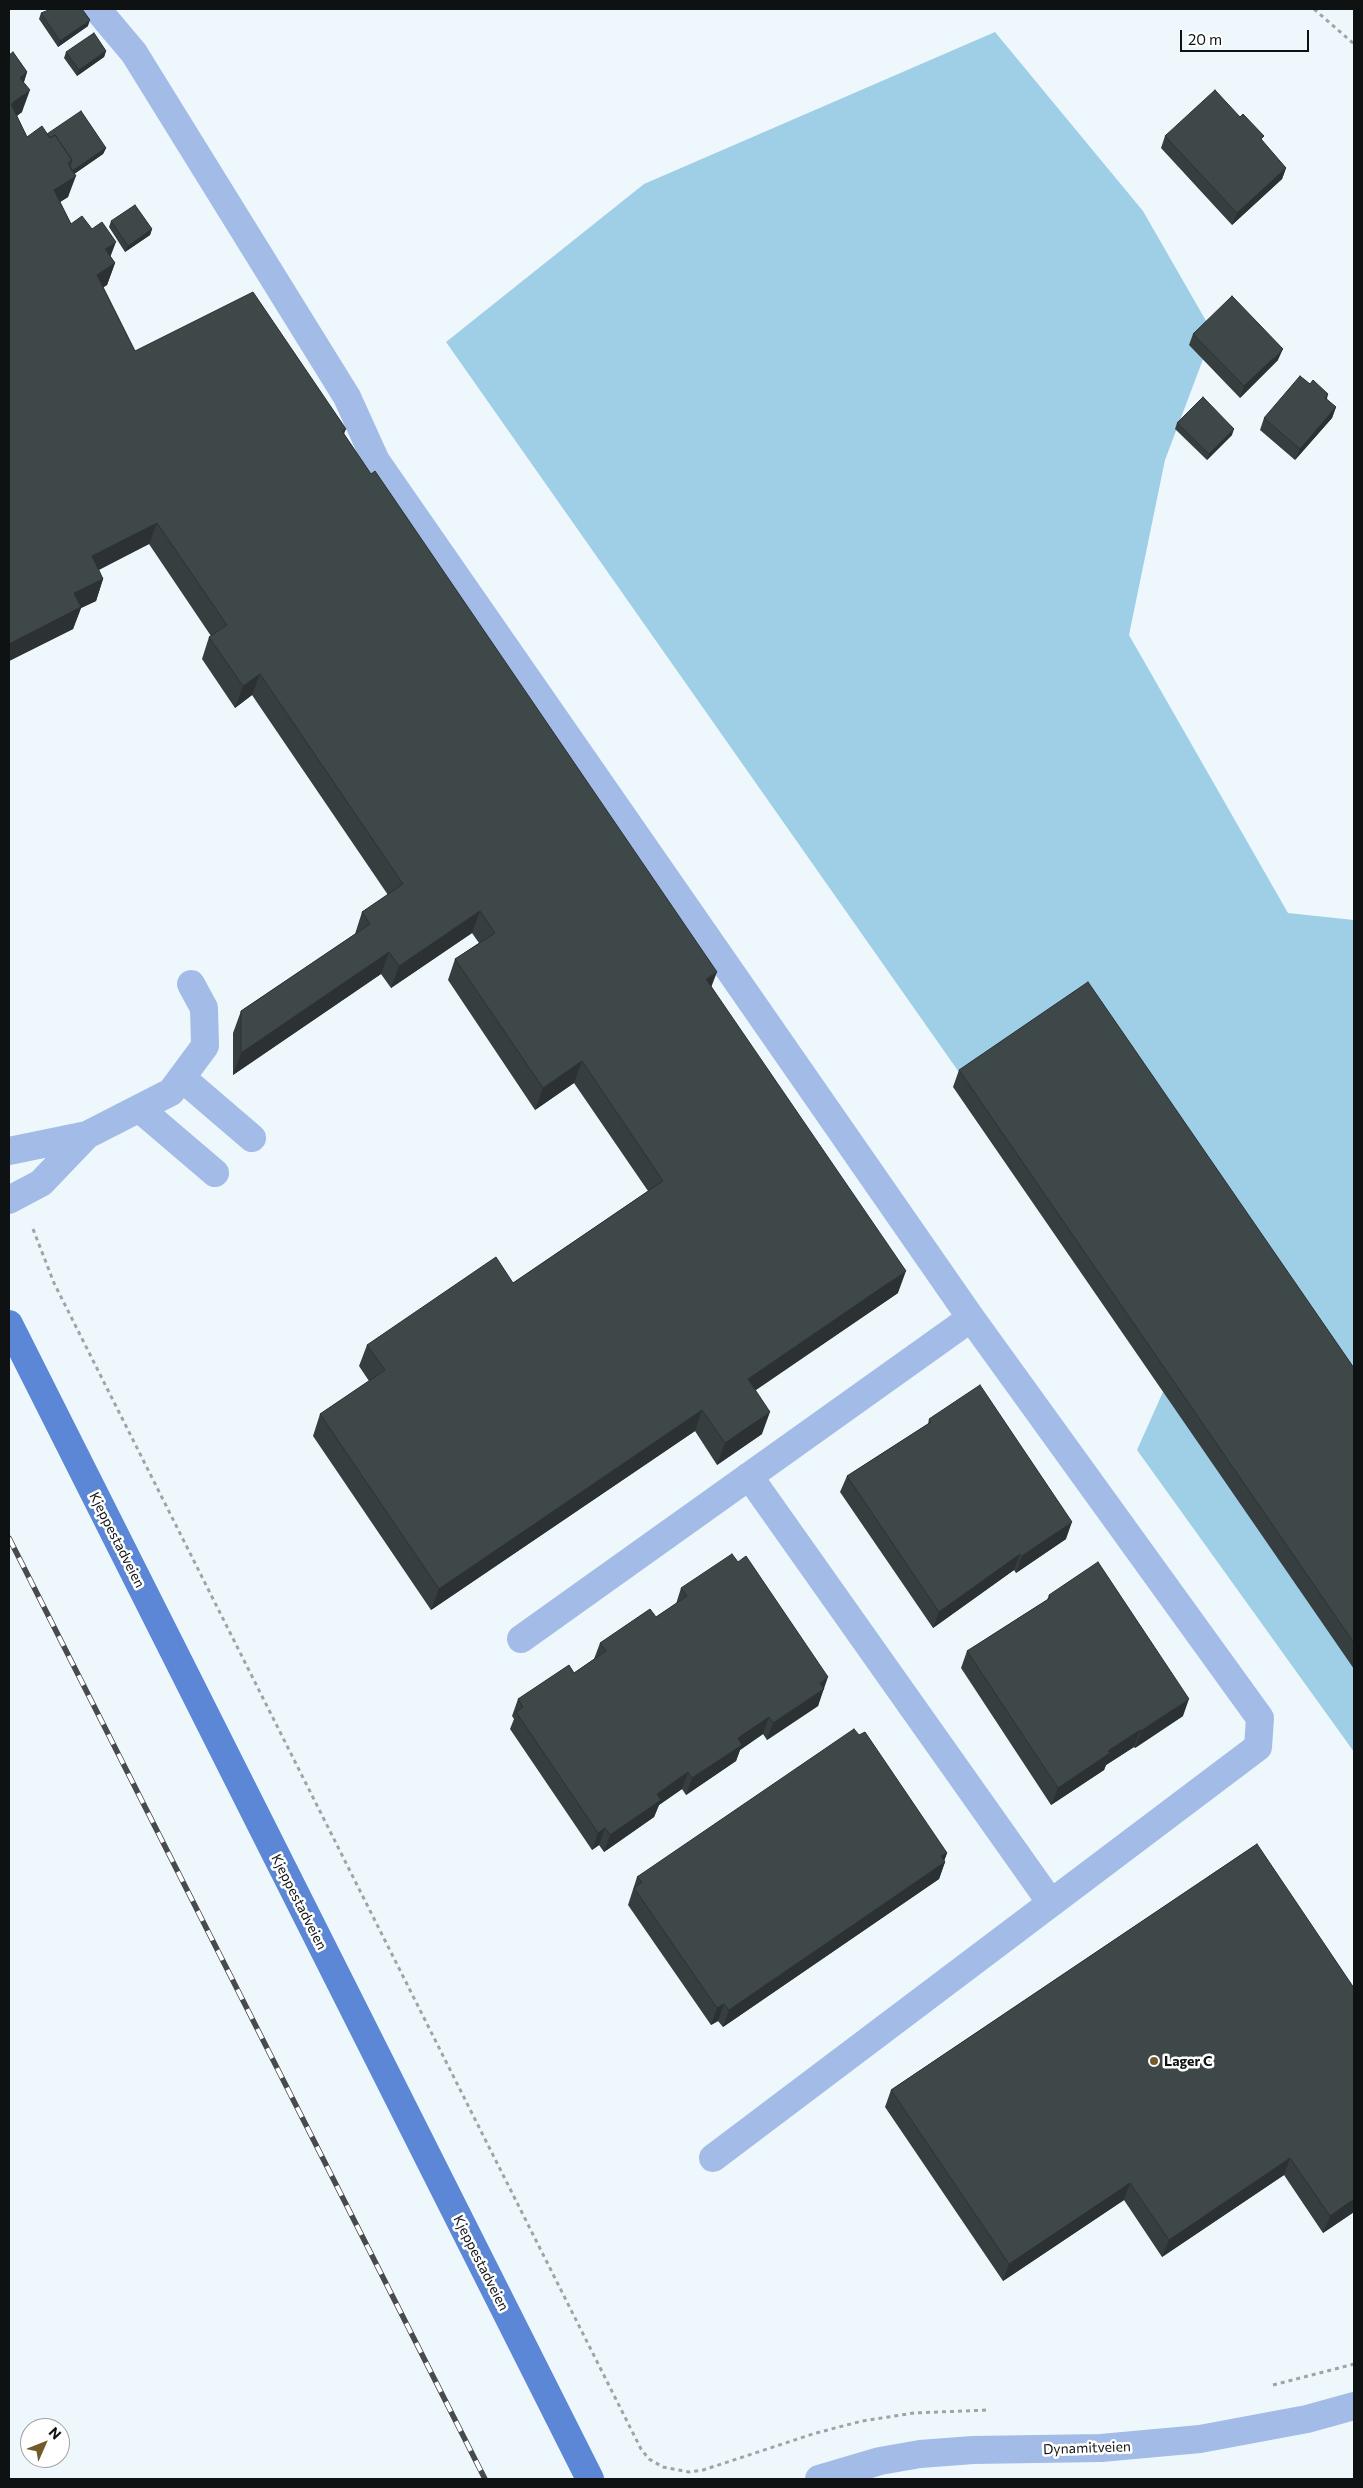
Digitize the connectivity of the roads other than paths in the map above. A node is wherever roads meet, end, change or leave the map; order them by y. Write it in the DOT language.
graph roads {
  1 [pos="97,9"];
  2 [pos="191,984"];
  3 [pos="182,1078"];
  4 [pos="140,1109"];
  5 [pos="87,1135"];
  6 [pos="252,1138"];
  7 [pos="9,1151"];
  8 [pos="215,1173"];
  9 [pos="9,1200"];
  10 [pos="971,1318"];
  11 [pos="9,1324"];
  12 [pos="749,1476"];
  13 [pos="521,1639"];
  14 [pos="1052,1903"];
  15 [pos="713,2158"];
  16 [pos="1354,2406"];
  17 [pos="590,2479"];
  18 [pos="819,2479"];
  1 -- 10 [label="street"];
  2 -- 3 [label="street"];
  3 -- 4 [label="street"];
  3 -- 6 [label="street"];
  4 -- 5 [label="street"];
  4 -- 8 [label="street"];
  5 -- 7 [label="street"];
  5 -- 9 [label="street"];
  10 -- 12 [label="street"];
  10 -- 14 [label="street"];
  11 -- 17 [label="main road, Kjeppestadveien"];
  12 -- 13 [label="street"];
  12 -- 14 [label="street"];
  14 -- 15 [label="street"];
  16 -- 18 [label="street, Dynamitveien"];
}
